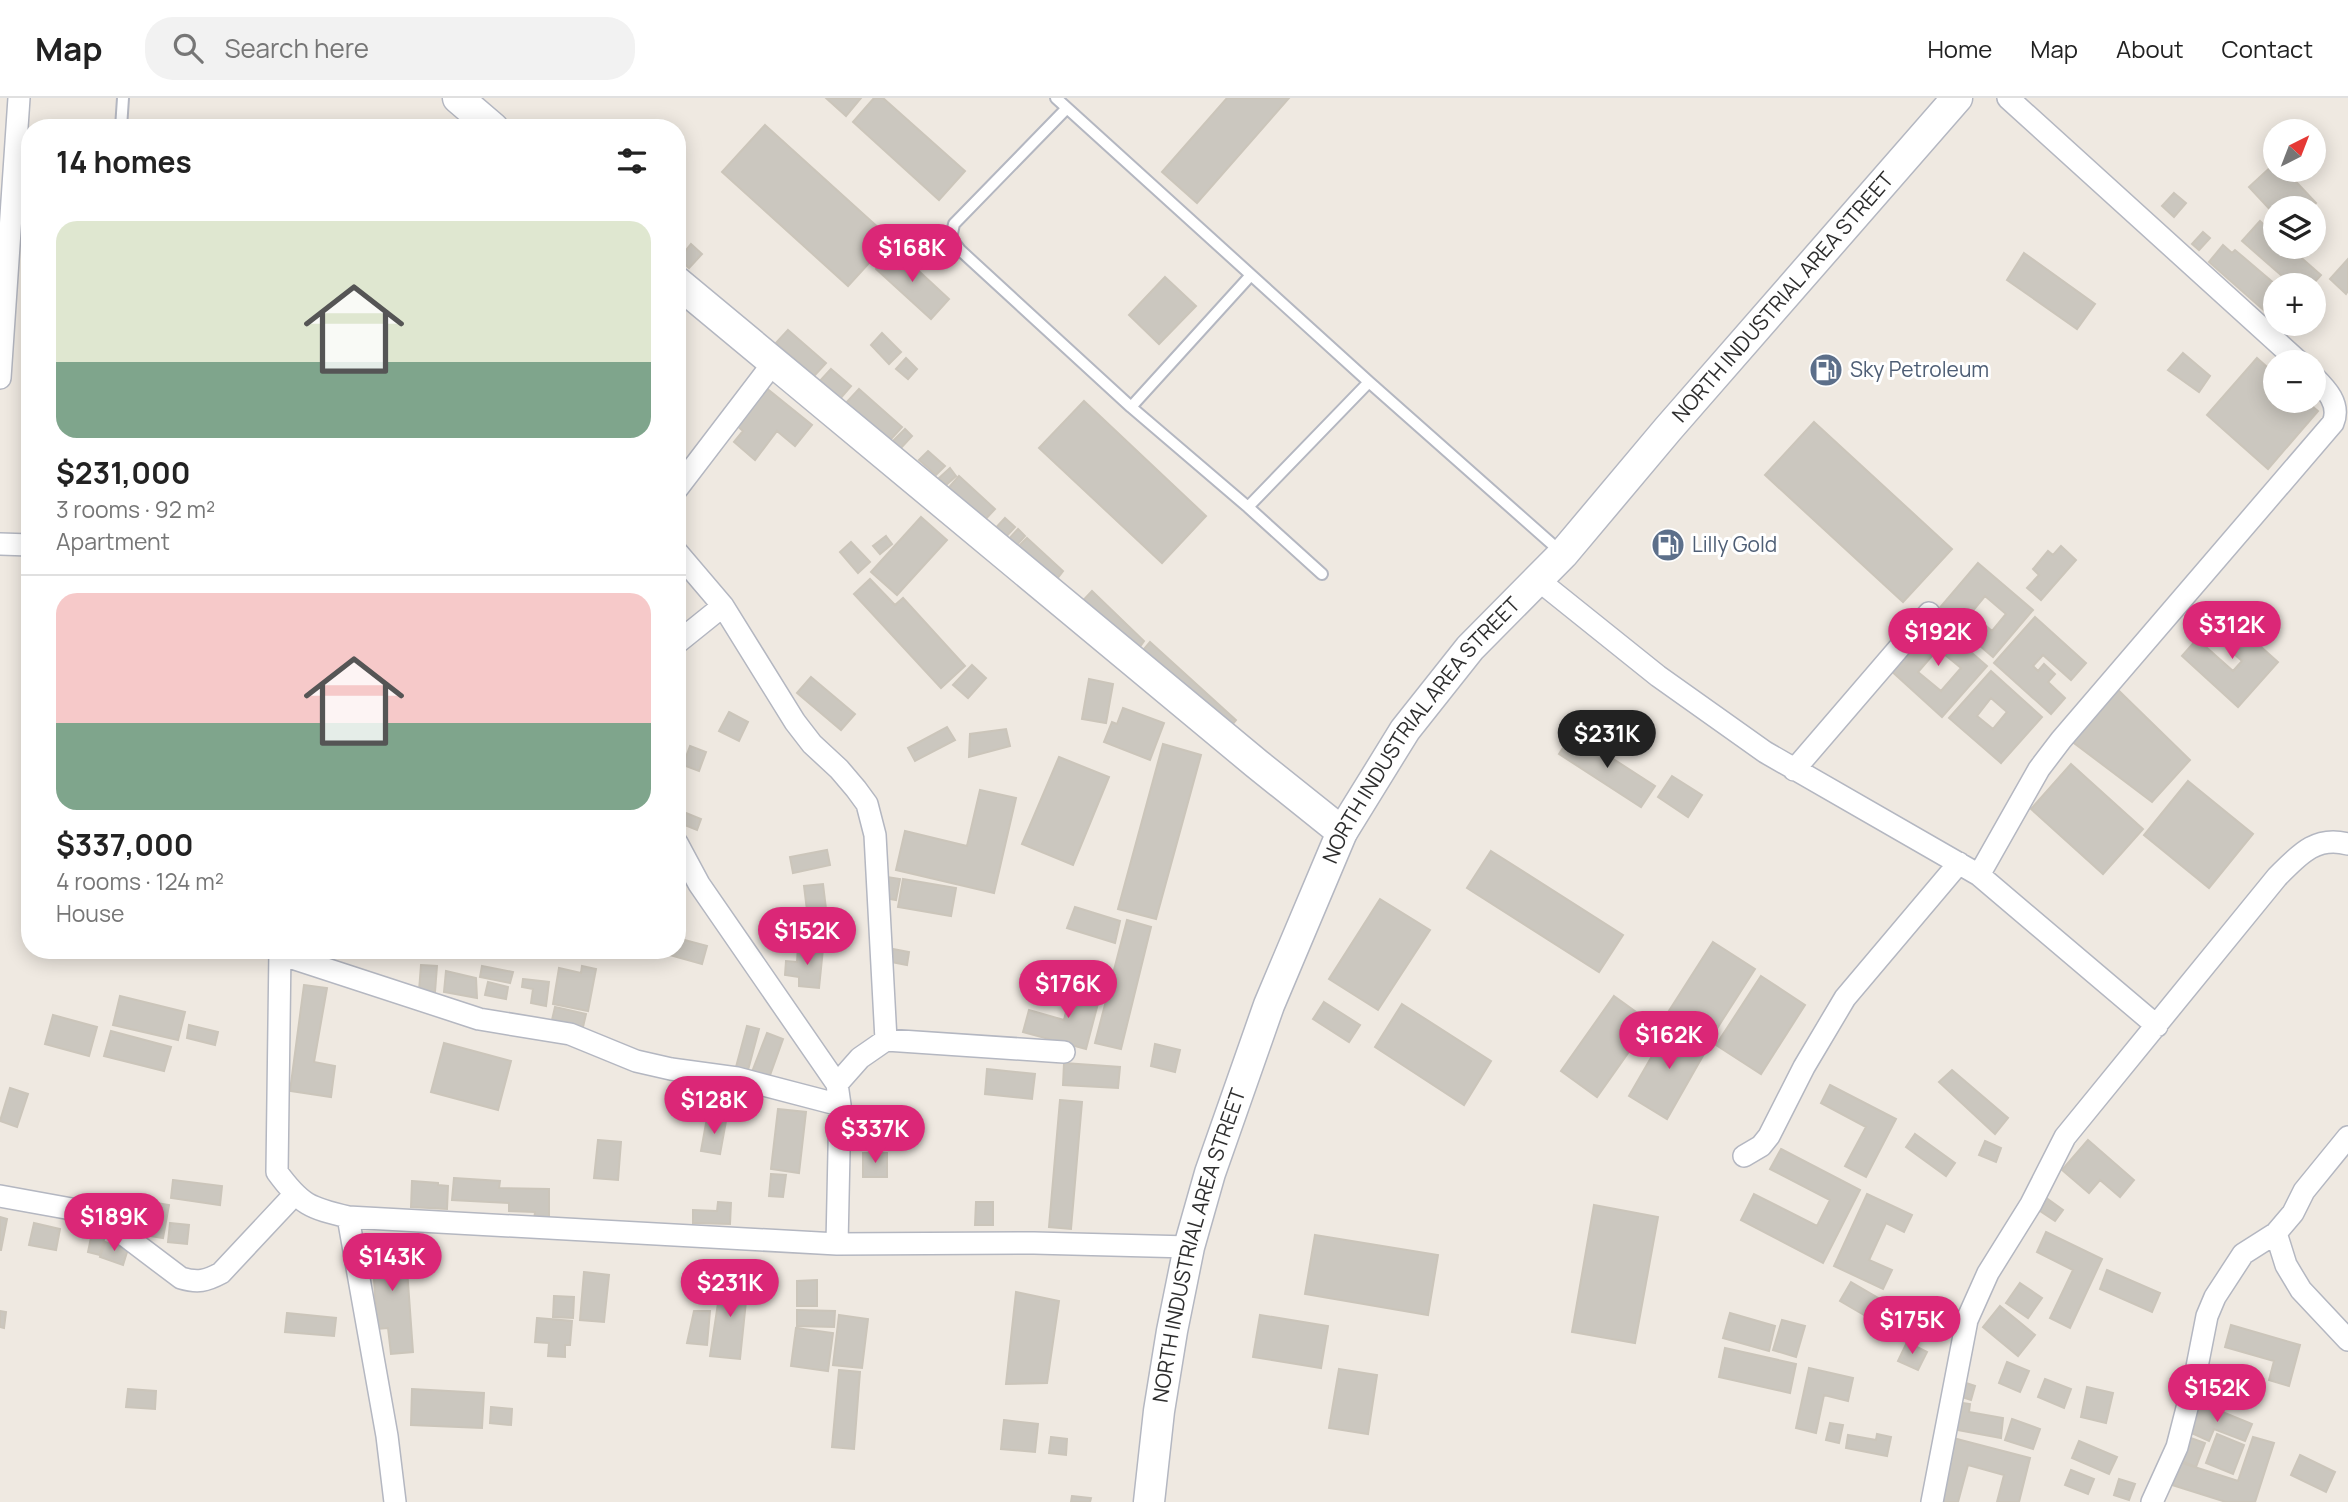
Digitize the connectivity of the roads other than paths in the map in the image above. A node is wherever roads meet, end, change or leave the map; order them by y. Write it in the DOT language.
graph roads {
  1 [pos="19,98"];
  2 [pos="123,98"];
  3 [pos="458,98"];
  4 [pos="1056,98"];
  5 [pos="1957,98"];
  6 [pos="2008,98"];
  7 [pos="1067,108"];
  8 [pos="122,119"];
  9 [pos="482,119"];
  10 [pos="1251,275"];
  11 [pos="686,289"];
  12 [pos="2286,350"];
  13 [pos="774,362"];
  14 [pos="0,378"];
  15 [pos="1369,382"];
  16 [pos="2339,392"];
  17 [pos="1131,407"];
  18 [pos="686,477"];
  19 [pos="1248,507"];
  20 [pos="0,544"];
  21 [pos="21,545"];
  22 [pos="1563,554"];
  23 [pos="686,563"];
  24 [pos="1322,574"];
  25 [pos="1537,579"];
  26 [pos="723,606"];
  27 [pos="1929,613"];
  28 [pos="686,636"];
  29 [pos="1794,769"];
  30 [pos="1342,832"];
  31 [pos="2348,844"];
  32 [pos="686,860"];
  33 [pos="1959,863"];
  34 [pos="1979,875"];
  35 [pos="280,959"];
  36 [pos="301,959"];
  37 [pos="2157,1026"];
  38 [pos="886,1040"];
  39 [pos="1064,1052"];
  40 [pos="837,1084"];
  41 [pos="840,1105"];
  42 [pos="2348,1137"];
  43 [pos="1744,1156"];
  44 [pos="294,1195"];
  45 [pos="0,1196"];
  46 [pos="348,1217"];
  47 [pos="2276,1233"];
  48 [pos="838,1244"];
  49 [pos="1189,1247"];
  50 [pos="2348,1340"];
  51 [pos="396,1502"];
  52 [pos="1149,1502"];
  53 [pos="1932,1502"];
  54 [pos="2152,1502"];
  1 -- 14 [label="street"];
  2 -- 8 [label="lane"];
  3 -- 9 [label="main road"];
  4 -- 7 [label="lane"];
  5 -- 22 [label="main road, NORTH INDUSTRIAL AREA STREET"];
  6 -- 12 [label="street"];
  7 -- 10 [label="lane"];
  7 -- 17 [label="lane"];
  10 -- 15 [label="lane"];
  10 -- 17 [label="lane"];
  11 -- 13 [label="main road"];
  13 -- 18 [label="street"];
  13 -- 30 [label="main road"];
  15 -- 19 [label="lane"];
  15 -- 22 [label="lane"];
  16 -- 34 [label="street"];
  17 -- 19 [label="lane"];
  19 -- 24 [label="lane"];
  20 -- 21 [label="street"];
  22 -- 25 [label="main road, NORTH INDUSTRIAL AREA STREET"];
  23 -- 26 [label="street"];
  25 -- 29 [label="street"];
  25 -- 30 [label="main road, NORTH INDUSTRIAL AREA STREET"];
  26 -- 28 [label="street"];
  26 -- 38 [label="street"];
  27 -- 29 [label="street"];
  29 -- 33 [label="street"];
  30 -- 49 [label="main road, NORTH INDUSTRIAL AREA STREET"];
  31 -- 37 [label="street"];
  32 -- 40 [label="street"];
  33 -- 34 [label="street"];
  33 -- 43 [label="street"];
  34 -- 37 [label="street"];
  35 -- 44 [label="street"];
  36 -- 41 [label="street"];
  37 -- 53 [label="street"];
  38 -- 39 [label="street"];
  38 -- 40 [label="street"];
  40 -- 41 [label="street"];
  41 -- 48 [label="street"];
  42 -- 47 [label="street"];
  44 -- 45 [label="street"];
  44 -- 46 [label="street"];
  46 -- 48 [label="street"];
  46 -- 51 [label="street"];
  47 -- 50 [label="street"];
  47 -- 54 [label="street"];
  48 -- 49 [label="street"];
  49 -- 52 [label="main road, NORTH INDUSTRIAL AREA STREET"];
}
